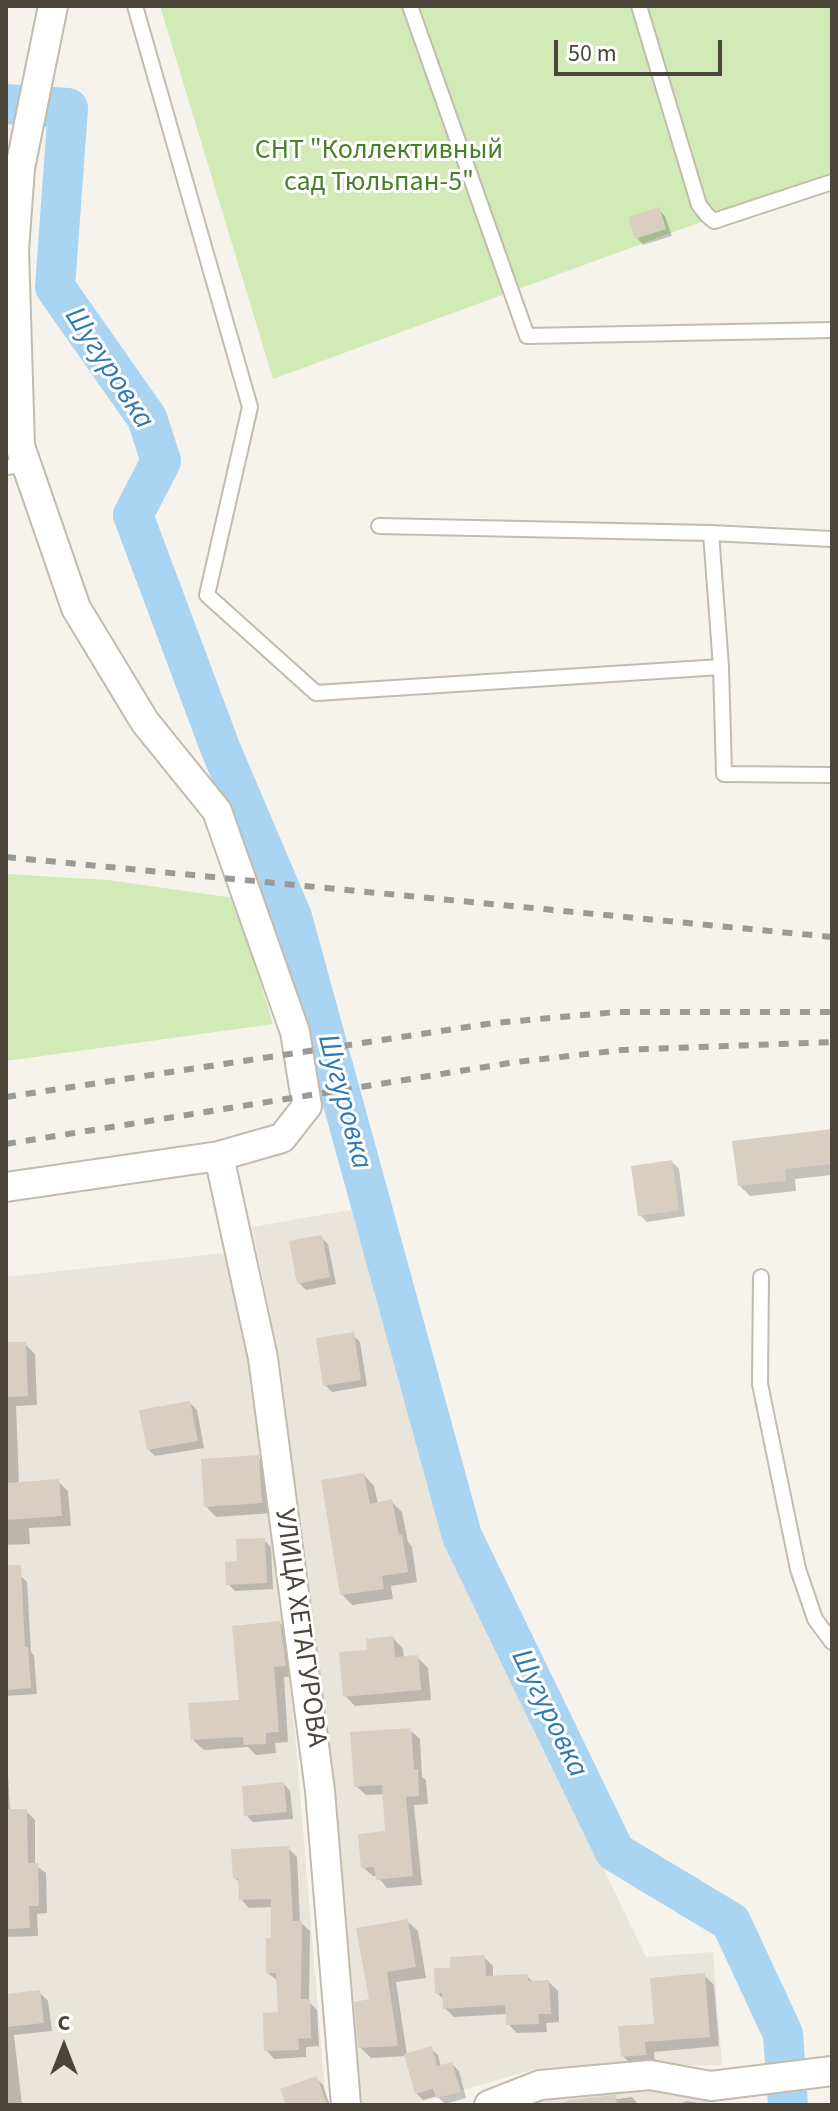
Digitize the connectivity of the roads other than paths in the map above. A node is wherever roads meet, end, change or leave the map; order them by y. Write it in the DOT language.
graph roads {
  1 [pos="53,6"];
  2 [pos="135,6"];
  3 [pos="410,6"];
  4 [pos="639,6"];
  5 [pos="832,182"];
  6 [pos="832,330"];
  7 [pos="16,466"];
  8 [pos="379,526"];
  9 [pos="711,533"];
  10 [pos="832,539"];
  11 [pos="721,667"];
  12 [pos="832,775"];
  13 [pos="219,1156"];
  14 [pos="6,1187"];
  15 [pos="761,1277"];
  16 [pos="832,1642"];
  17 [pos="828,2071"];
  18 [pos="716,2096"];
  19 [pos="346,2105"];
  20 [pos="489,2105"];
  1 -- 7 [label="street"];
  2 -- 11 [label="lane"];
  3 -- 6 [label="lane"];
  4 -- 5 [label="lane"];
  7 -- 13 [label="street"];
  8 -- 9 [label="lane"];
  9 -- 10 [label="lane"];
  9 -- 11 [label="lane"];
  11 -- 12 [label="lane"];
  13 -- 14 [label="street"];
  13 -- 19 [label="street, УЛИЦА ХЕТАГУРОВА"];
  15 -- 16 [label="lane"];
  17 -- 18 [label="street"];
  18 -- 20 [label="street"];
}
